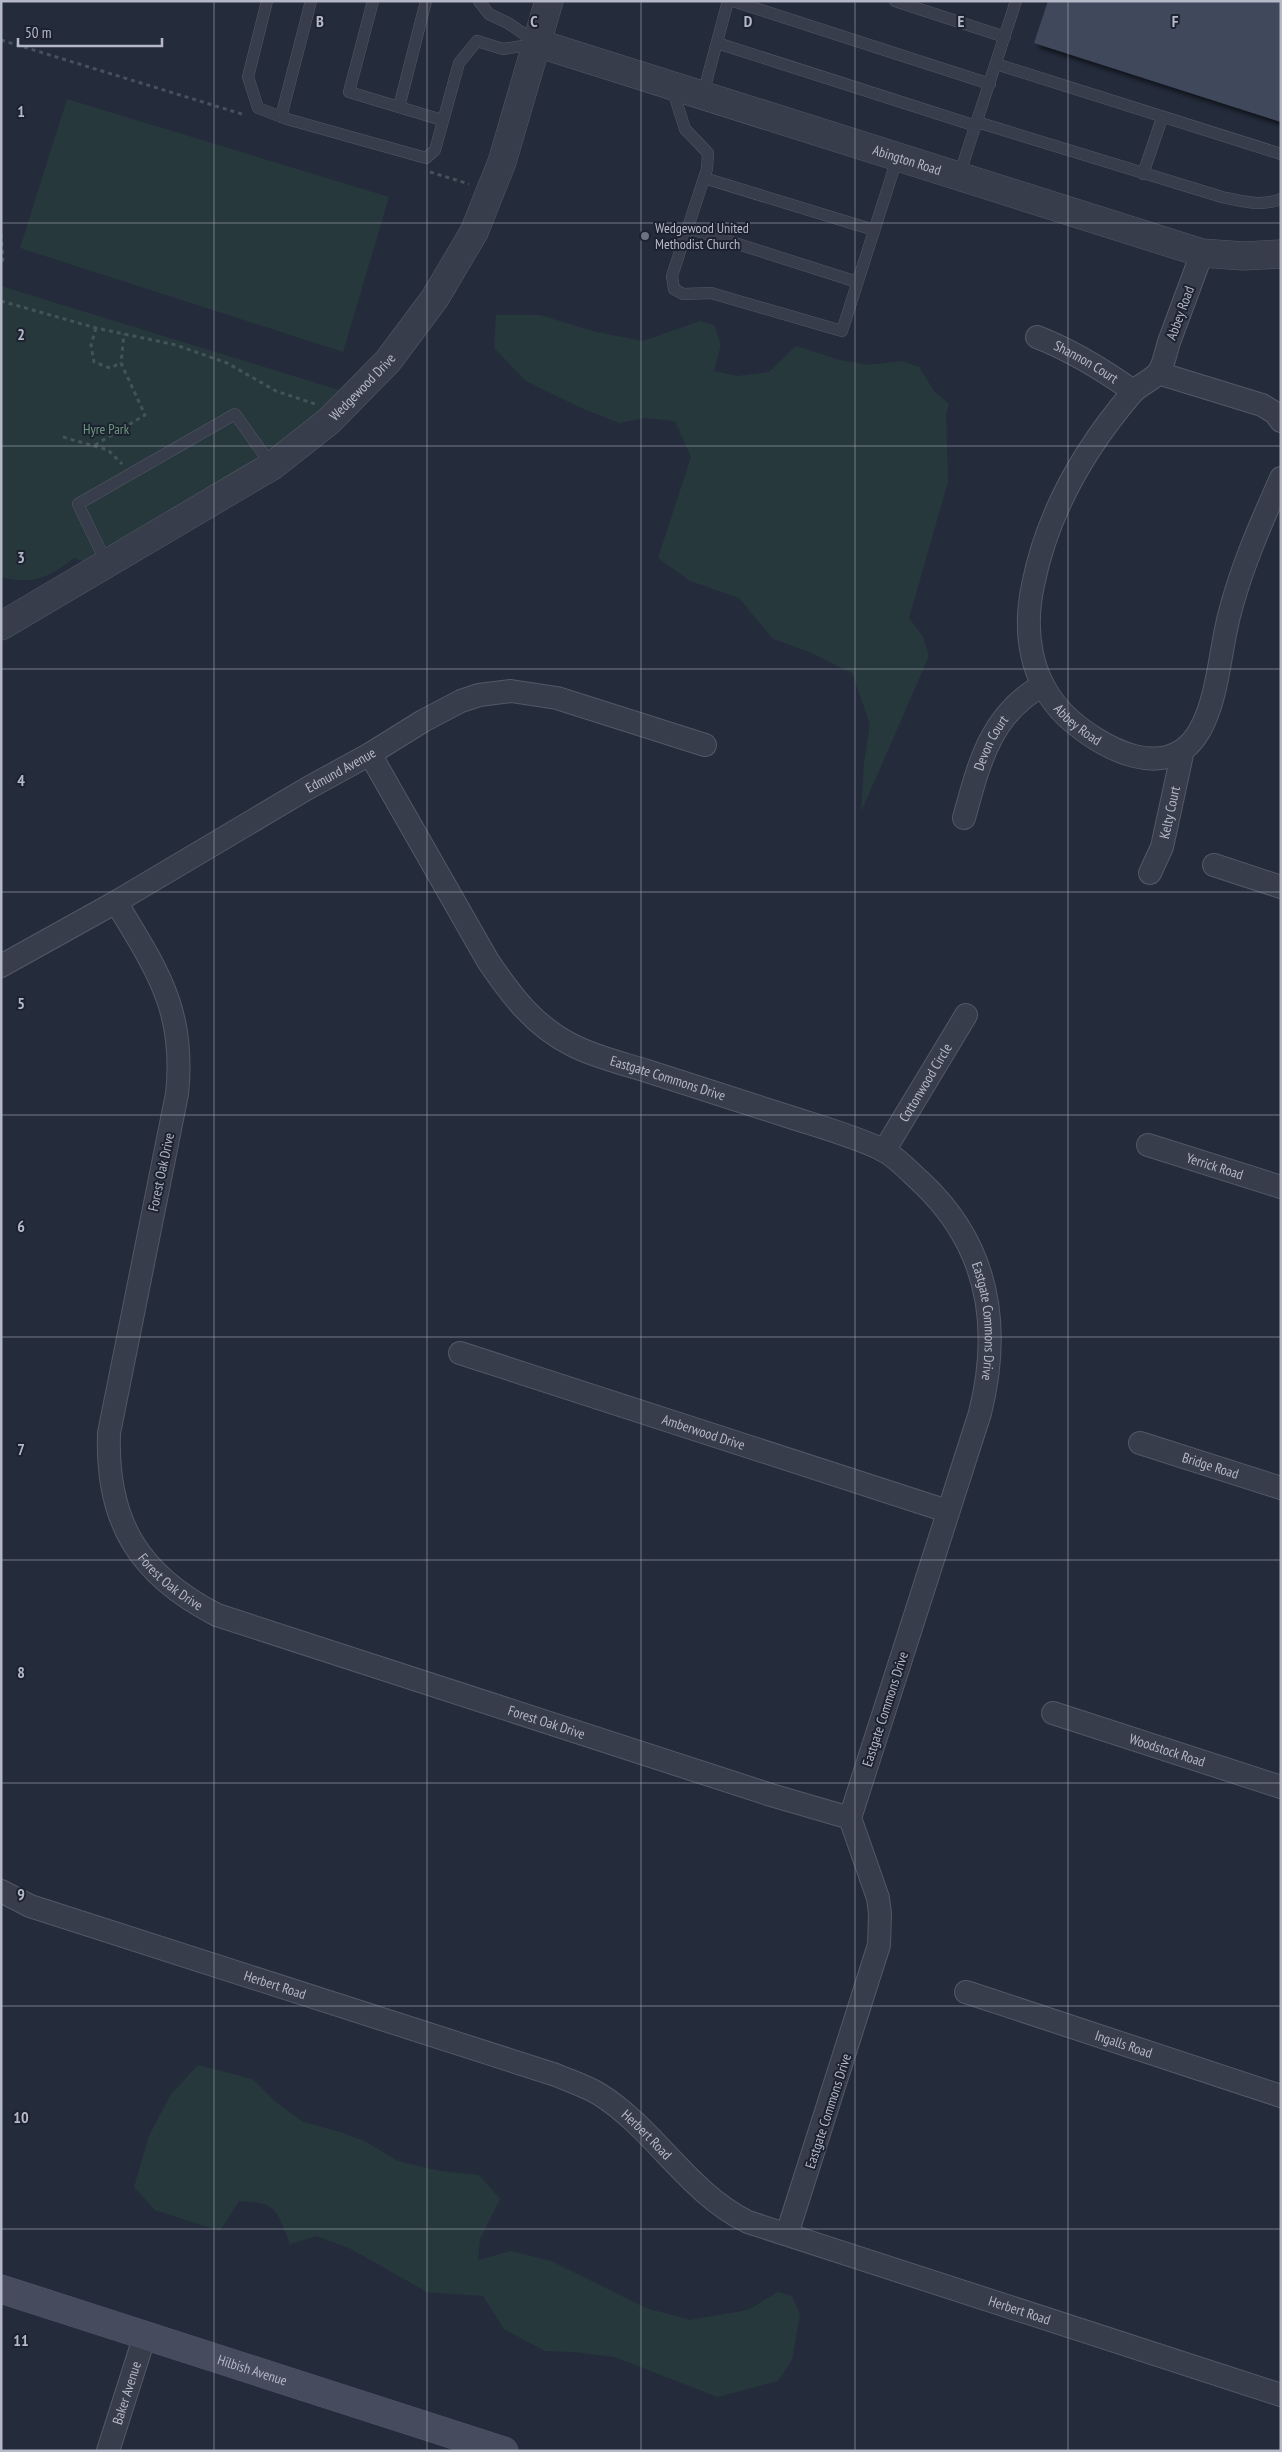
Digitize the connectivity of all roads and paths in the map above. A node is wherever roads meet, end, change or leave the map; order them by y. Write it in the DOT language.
graph roads {
  1 [pos="267,1"];
  2 [pos="311,1"];
  3 [pos="373,1"];
  4 [pos="426,1"];
  5 [pos="479,1"];
  6 [pos="549,1"];
  7 [pos="728,1"];
  8 [pos="734,1"];
  9 [pos="895,1"];
  10 [pos="1016,1"];
  11 [pos="1005,37"];
  12 [pos="717,43"];
  13 [pos="537,44"];
  14 [pos="996,64"];
  15 [pos="990,84"];
  16 [pos="672,86"];
  17 [pos="703,94"];
  18 [pos="399,107"];
  19 [pos="281,117"];
  20 [pos="1162,118"];
  21 [pos="442,120"];
  22 [pos="976,124"];
  23 [pos="1281,154"];
  24 [pos="898,155"];
  25 [pos="1143,174"];
  26 [pos="959,176"];
  27 [pos="704,178"];
  28 [pos="1281,199"];
  29 [pos="688,228"];
  30 [pos="874,230"];
  31 [pos="1,234"];
  32 [pos="1202,253"];
  33 [pos="1281,254"];
  34 [pos="1,263"];
  35 [pos="857,282"];
  36 [pos="1,300"];
  37 [pos="96,328"];
  38 [pos="124,334"];
  39 [pos="1037,337"];
  40 [pos="120,363"];
  41 [pos="1158,372"];
  42 [pos="1133,391"];
  43 [pos="340,412"];
  44 [pos="1281,421"];
  45 [pos="63,436"];
  46 [pos="95,445"];
  47 [pos="272,466"];
  48 [pos="132,473"];
  49 [pos="1281,478"];
  50 [pos="107,564"];
  51 [pos="1,626"];
  52 [pos="1043,685"];
  53 [pos="705,745"];
  54 [pos="1183,750"];
  55 [pos="370,754"];
  56 [pos="964,818"];
  57 [pos="1214,865"];
  58 [pos="1150,873"];
  59 [pos="1281,887"];
  60 [pos="116,902"];
  61 [pos="1,966"];
  62 [pos="966,1015"];
  63 [pos="1148,1145"];
  64 [pos="884,1150"];
  65 [pos="1281,1187"];
  66 [pos="460,1353"];
  67 [pos="1140,1443"];
  68 [pos="1281,1488"];
  69 [pos="947,1511"];
  70 [pos="1053,1713"];
  71 [pos="1281,1787"];
  72 [pos="850,1818"];
  73 [pos="1,1892"];
  74 [pos="966,1992"];
  75 [pos="1281,2096"];
  76 [pos="787,2234"];
  77 [pos="1,2289"];
  78 [pos="145,2335"];
  79 [pos="1281,2395"];
  80 [pos="108,2451"];
  81 [pos="504,2451"];
  1 -- 19 [label="lane"];
  2 -- 19 [label="lane"];
  3 -- 18 [label="lane"];
  4 -- 18 [label="lane"];
  5 -- 13 [label="lane"];
  6 -- 13 [label="street, Wedgewood Drive"];
  7 -- 12 [label="lane"];
  8 -- 15 [label="lane"];
  9 -- 11 [label="lane"];
  10 -- 11 [label="lane"];
  11 -- 14 [label="lane"];
  12 -- 17 [label="lane"];
  12 -- 22 [label="lane"];
  13 -- 16 [label="street, Abington Road"];
  13 -- 21 [label="lane"];
  13 -- 43 [label="street, Wedgewood Drive"];
  14 -- 15 [label="lane"];
  14 -- 20 [label="lane"];
  15 -- 22 [label="lane"];
  16 -- 17 [label="street, Abington Road"];
  16 -- 27 [label="lane"];
  17 -- 24 [label="street, Abington Road"];
  18 -- 21 [label="lane"];
  19 -- 21 [label="lane"];
  20 -- 23 [label="lane"];
  20 -- 25 [label="lane"];
  22 -- 25 [label="lane"];
  22 -- 26 [label="lane"];
  24 -- 26 [label="street, Abington Road"];
  24 -- 30 [label="lane"];
  25 -- 28 [label="lane"];
  26 -- 32 [label="street, Abington Road"];
  27 -- 29 [label="lane"];
  27 -- 30 [label="lane"];
  29 -- 35 [label="lane"];
  29 -- 35 [label="lane"];
  30 -- 35 [label="lane"];
  31 -- 34 [label="path"];
  32 -- 33 [label="street, Abington Road"];
  32 -- 41 [label="street, Abbey Road"];
  36 -- 37 [label="path"];
  37 -- 38 [label="path"];
  37 -- 40 [label="path"];
  38 -- 40 [label="path"];
  38 -- 43 [label="path"];
  39 -- 42 [label="street, Shannon Court"];
  40 -- 46 [label="path"];
  41 -- 42 [label="street, Abbey Road"];
  41 -- 44 [label="street"];
  42 -- 52 [label="street, Abbey Road"];
  43 -- 47 [label="street, Wedgewood Drive"];
  45 -- 46 [label="path"];
  46 -- 48 [label="path"];
  47 -- 48 [label="lane"];
  47 -- 50 [label="street, Wedgewood Drive"];
  48 -- 50 [label="lane"];
  49 -- 54 [label="street"];
  50 -- 51 [label="street, Wedgewood Drive"];
  52 -- 54 [label="street, Abbey Road"];
  52 -- 56 [label="street, Devon Court"];
  53 -- 55 [label="street, Edmund Avenue"];
  54 -- 58 [label="street, Kelty Court"];
  55 -- 60 [label="street, Edmund Avenue"];
  55 -- 64 [label="street, Eastgate Commons Drive"];
  57 -- 59 [label="street"];
  60 -- 61 [label="street, Edmund Avenue"];
  60 -- 72 [label="street, Forest Oak Drive"];
  62 -- 64 [label="street, Cottonwood Circle"];
  63 -- 65 [label="street, Yerrick Road"];
  64 -- 69 [label="street, Eastgate Commons Drive"];
  66 -- 69 [label="street, Amberwood Drive"];
  67 -- 68 [label="street, Bridge Road"];
  69 -- 72 [label="street, Eastgate Commons Drive"];
  70 -- 71 [label="street, Woodstock Road"];
  72 -- 76 [label="street, Eastgate Commons Drive"];
  73 -- 76 [label="street, Herbert Road"];
  74 -- 75 [label="street, Ingalls Road"];
  76 -- 79 [label="street, Herbert Road"];
  77 -- 78 [label="main road, Hilbish Avenue"];
  78 -- 80 [label="street, Baker Avenue"];
  78 -- 81 [label="main road, Hilbish Avenue"];
}
